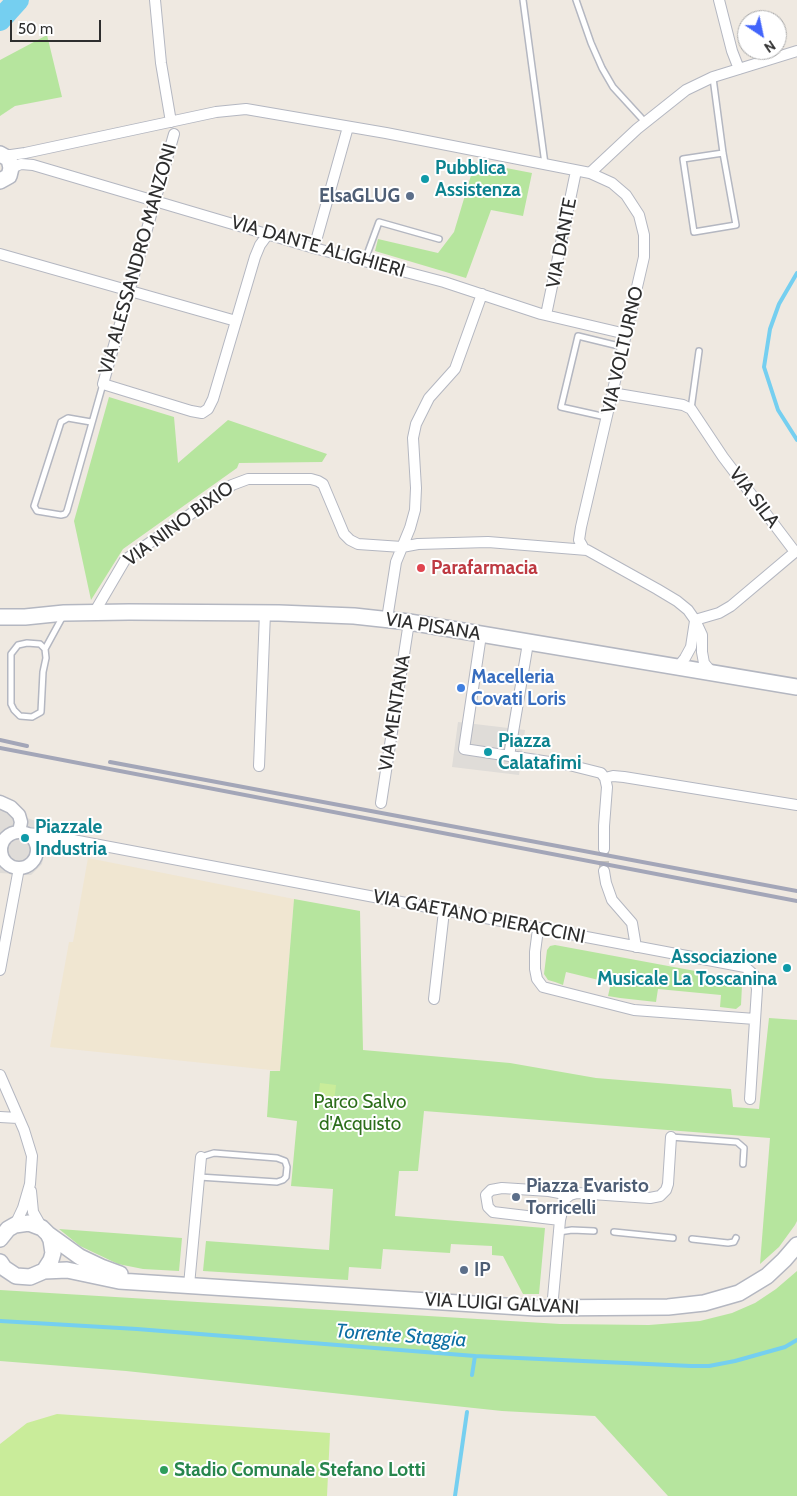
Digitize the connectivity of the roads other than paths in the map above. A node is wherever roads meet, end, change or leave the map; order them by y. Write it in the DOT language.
graph roads {
  1 [pos="155,0"];
  2 [pos="523,0"];
  3 [pos="576,0"];
  4 [pos="719,0"];
  5 [pos="797,51"];
  6 [pos="739,69"];
  7 [pos="713,77"];
  8 [pos="171,122"];
  9 [pos="645,122"];
  10 [pos="348,127"];
  11 [pos="174,134"];
  12 [pos="723,153"];
  13 [pos="1,154"];
  14 [pos="545,165"];
  15 [pos="576,171"];
  16 [pos="590,173"];
  17 [pos="5,176"];
  18 [pos="0,195"];
  19 [pos="155,201"];
  20 [pos="268,234"];
  21 [pos="439,239"];
  22 [pos="314,248"];
  23 [pos="0,254"];
  24 [pos="365,260"];
  25 [pos="129,291"];
  26 [pos="482,294"];
  27 [pos="546,315"];
  28 [pos="236,321"];
  29 [pos="626,334"];
  30 [pos="623,346"];
  31 [pos="699,350"];
  32 [pos="103,384"];
  33 [pos="612,393"];
  34 [pos="692,408"];
  35 [pos="607,418"];
  36 [pos="91,422"];
  37 [pos="402,546"];
  38 [pos="584,549"];
  39 [pos="0,606"];
  40 [pos="26,609"];
  41 [pos="0,611"];
  42 [pos="64,613"];
  43 [pos="94,613"];
  44 [pos="265,613"];
  45 [pos="0,617"];
  46 [pos="388,619"];
  47 [pos="696,620"];
  48 [pos="409,622"];
  49 [pos="481,634"];
  50 [pos="528,643"];
  51 [pos="44,649"];
  52 [pos="677,668"];
  53 [pos="714,674"];
  54 [pos="797,687"];
  55 [pos="509,756"];
  56 [pos="259,766"];
  57 [pos="605,778"];
  58 [pos="0,802"];
  59 [pos="381,803"];
  60 [pos="797,805"];
  61 [pos="13,834"];
  62 [pos="78,841"];
  63 [pos="35,843"];
  64 [pos="604,849"];
  65 [pos="0,852"];
  66 [pos="19,868"];
  67 [pos="604,871"];
  68 [pos="444,911"];
  69 [pos="538,929"];
  70 [pos="636,947"];
  71 [pos="0,970"];
  72 [pos="434,999"];
  73 [pos="756,1019"];
  74 [pos="0,1075"];
  75 [pos="750,1099"];
  76 [pos="0,1117"];
  77 [pos="18,1118"];
  78 [pos="671,1137"];
  79 [pos="200,1156"];
  80 [pos="743,1164"];
  81 [pos="199,1177"];
  82 [pos="30,1184"];
  83 [pos="570,1195"];
  84 [pos="560,1220"];
  85 [pos="15,1225"];
  86 [pos="594,1230"];
  87 [pos="45,1231"];
  88 [pos="559,1232"];
  89 [pos="614,1232"];
  90 [pos="1,1236"];
  91 [pos="673,1238"];
  92 [pos="736,1238"];
  93 [pos="692,1239"];
  94 [pos="797,1246"];
  95 [pos="1,1266"];
  96 [pos="44,1271"];
  97 [pos="138,1281"];
  98 [pos="189,1285"];
  99 [pos="552,1309"];
  1 -- 8 [label="street"];
  2 -- 14 [label="lane"];
  3 -- 9 [label="lane"];
  4 -- 6 [label="street"];
  5 -- 6 [label="street"];
  6 -- 7 [label="street"];
  7 -- 9 [label="street"];
  7 -- 12 [label="lane"];
  8 -- 10 [label="street, VIA VOLTURNO"];
  8 -- 13 [label="street, VIA VOLTURNO"];
  9 -- 16 [label="street"];
  10 -- 14 [label="street, VIA VOLTURNO"];
  10 -- 22 [label="street"];
  11 -- 19 [label="street, VIA ALESSANDRO MANZONI"];
  12 -- 12 [label="lane"];
  13 -- 17 [label="main road"];
  14 -- 15 [label="street, VIA VOLTURNO"];
  15 -- 16 [label="street, VIA VOLTURNO"];
  15 -- 27 [label="street, VIA DANTE"];
  16 -- 29 [label="street, VIA VOLTURNO"];
  17 -- 18 [label="main road"];
  17 -- 19 [label="street, VIA DANTE ALIGHIERI"];
  19 -- 20 [label="street, VIA DANTE ALIGHIERI"];
  19 -- 25 [label="street, VIA ALESSANDRO MANZONI"];
  20 -- 22 [label="street, VIA DANTE ALIGHIERI"];
  20 -- 28 [label="street"];
  21 -- 24 [label="lane"];
  22 -- 24 [label="street, VIA DANTE ALIGHIERI"];
  23 -- 25 [label="street"];
  24 -- 26 [label="street, VIA DANTE ALIGHIERI"];
  25 -- 28 [label="street"];
  25 -- 32 [label="street, VIA ALESSANDRO MANZONI"];
  26 -- 27 [label="street, VIA DANTE ALIGHIERI"];
  26 -- 37 [label="street"];
  27 -- 29 [label="street, VIA DANTE ALIGHIERI"];
  28 -- 32 [label="street"];
  29 -- 30 [label="street, VIA VOLTURNO"];
  30 -- 33 [label="street, VIA VOLTURNO"];
  30 -- 35 [label="lane"];
  31 -- 34 [label="lane"];
  32 -- 36 [label="lane"];
  33 -- 34 [label="street"];
  33 -- 35 [label="street, VIA VOLTURNO"];
  34 -- 47 [label="street, VIA SILA"];
  35 -- 38 [label="street, VIA VOLTURNO"];
  36 -- 36 [label="lane"];
  37 -- 38 [label="street"];
  37 -- 43 [label="street, VIA NINO BIXIO"];
  37 -- 46 [label="street"];
  38 -- 47 [label="street"];
  39 -- 40 [label="main road, VIA PISANA"];
  40 -- 41 [label="street"];
  40 -- 42 [label="main road, VIA PISANA"];
  42 -- 43 [label="main road, VIA PISANA"];
  42 -- 45 [label="main road, VIA PISANA"];
  42 -- 51 [label="lane"];
  43 -- 44 [label="main road, VIA PISANA"];
  44 -- 46 [label="main road, VIA PISANA"];
  44 -- 56 [label="street"];
  46 -- 48 [label="main road, VIA PISANA"];
  47 -- 52 [label="street"];
  47 -- 53 [label="street"];
  48 -- 49 [label="main road, VIA PISANA"];
  48 -- 59 [label="street, VIA MENTANA"];
  49 -- 50 [label="main road, VIA PISANA"];
  49 -- 55 [label="street"];
  50 -- 52 [label="main road, VIA PISANA"];
  50 -- 55 [label="street"];
  51 -- 51 [label="lane"];
  52 -- 53 [label="main road, VIA PISANA"];
  53 -- 54 [label="main road, VIA PISANA"];
  55 -- 57 [label="street"];
  57 -- 60 [label="street"];
  57 -- 64 [label="street"];
  58 -- 61 [label="street"];
  61 -- 62 [label="street, VIA GAETANO PIERACCINI"];
  61 -- 63 [label="street"];
  61 -- 65 [label="street"];
  62 -- 63 [label="street, VIA GAETANO PIERACCINI"];
  62 -- 68 [label="street, VIA GAETANO PIERACCINI"];
  63 -- 66 [label="street"];
  65 -- 66 [label="street"];
  66 -- 71 [label="street"];
  67 -- 70 [label="street"];
  68 -- 69 [label="street, VIA GAETANO PIERACCINI"];
  68 -- 72 [label="street"];
  69 -- 70 [label="street, VIA GAETANO PIERACCINI"];
  69 -- 73 [label="street"];
  70 -- 73 [label="street, VIA GAETANO PIERACCINI"];
  73 -- 75 [label="street, VIA GAETANO PIERACCINI"];
  74 -- 77 [label="street"];
  76 -- 77 [label="street"];
  77 -- 82 [label="street"];
  78 -- 80 [label="lane"];
  78 -- 83 [label="street"];
  79 -- 81 [label="street"];
  79 -- 81 [label="lane"];
  81 -- 98 [label="street"];
  82 -- 85 [label="street"];
  82 -- 87 [label="street"];
  83 -- 84 [label="street"];
  83 -- 84 [label="street"];
  84 -- 88 [label="street"];
  85 -- 87 [label="main road, VIA LUIGI GALVANI"];
  85 -- 90 [label="main road"];
  86 -- 88 [label="lane"];
  87 -- 96 [label="main road"];
  87 -- 97 [label="main road, VIA LUIGI GALVANI"];
  88 -- 99 [label="street"];
  89 -- 91 [label="lane"];
  92 -- 93 [label="lane"];
  94 -- 99 [label="main road, VIA LUIGI GALVANI"];
  95 -- 96 [label="main road, VIA LUIGI GALVANI"];
  96 -- 97 [label="main road, VIA LUIGI GALVANI"];
  97 -- 98 [label="main road, VIA LUIGI GALVANI"];
  98 -- 99 [label="main road, VIA LUIGI GALVANI"];
}
